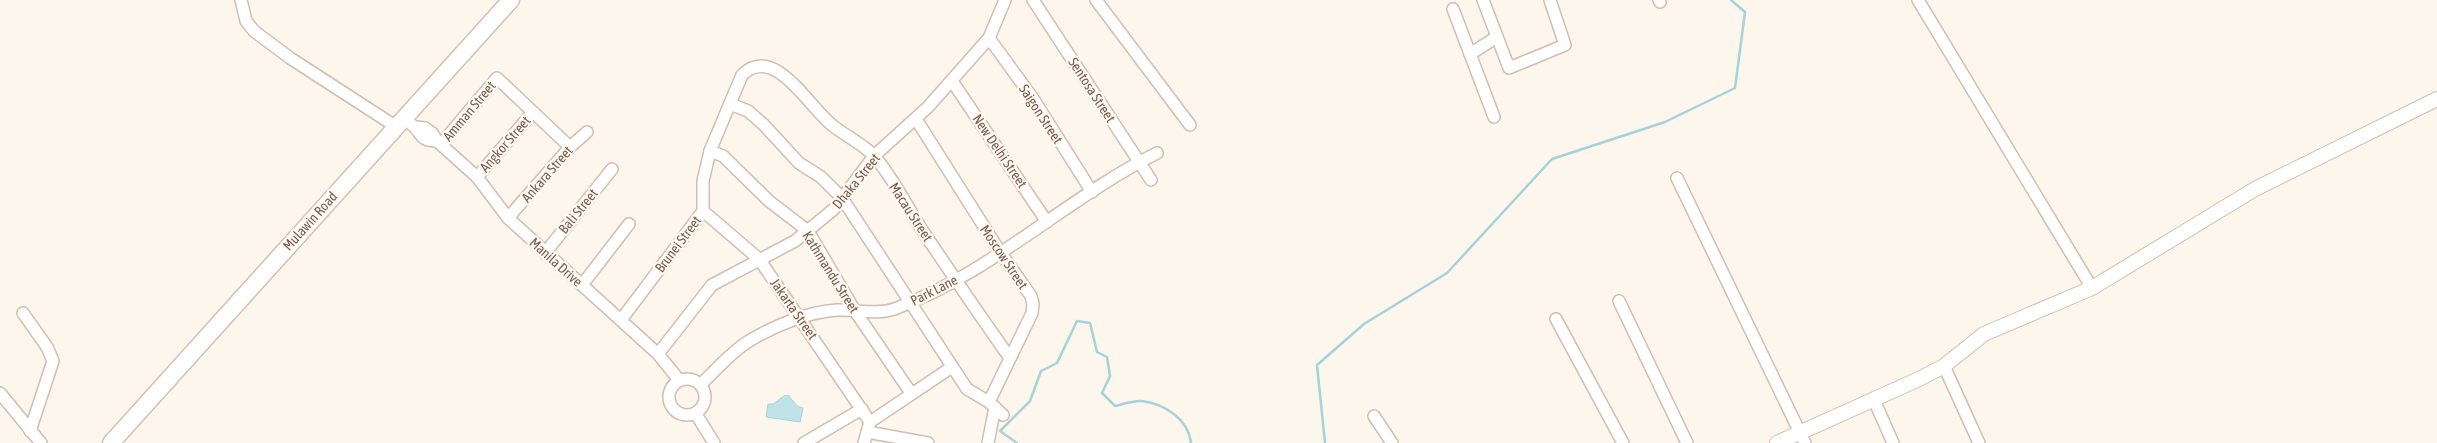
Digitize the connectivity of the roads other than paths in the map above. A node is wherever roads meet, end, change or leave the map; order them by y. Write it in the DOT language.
graph roads {
  1 [pos="241,0"];
  2 [pos="511,0"];
  3 [pos="1006,0"];
  4 [pos="1033,0"];
  5 [pos="1096,0"];
  6 [pos="1483,0"];
  7 [pos="1550,0"];
  8 [pos="1918,0"];
  9 [pos="1453,9"];
  10 [pos="1497,37"];
  11 [pos="988,38"];
  12 [pos="1470,54"];
  13 [pos="742,75"];
  14 [pos="952,81"];
  15 [pos="2437,99"];
  16 [pos="730,104"];
  17 [pos="533,112"];
  18 [pos="1494,117"];
  19 [pos="916,119"];
  20 [pos="405,124"];
  21 [pos="1190,125"];
  22 [pos="586,132"];
  23 [pos="439,142"];
  24 [pos="570,146"];
  25 [pos="710,151"];
  26 [pos="1157,154"];
  27 [pos="874,156"];
  28 [pos="1139,162"];
  29 [pos="612,169"];
  30 [pos="477,177"];
  31 [pos="1677,178"];
  32 [pos="1151,180"];
  33 [pos="1092,192"];
  34 [pos="842,198"];
  35 [pos="703,211"];
  36 [pos="508,218"];
  37 [pos="1047,222"];
  38 [pos="629,224"];
  39 [pos="808,231"];
  40 [pos="1000,252"];
  41 [pos="545,253"];
  42 [pos="759,258"];
  43 [pos="955,280"];
  44 [pos="582,285"];
  45 [pos="2092,288"];
  46 [pos="1619,301"];
  47 [pos="910,302"];
  48 [pos="855,311"];
  49 [pos="23,313"];
  50 [pos="801,317"];
  51 [pos="1556,319"];
  52 [pos="621,320"];
  53 [pos="658,354"];
  54 [pos="1010,358"];
  55 [pos="1944,366"];
  56 [pos="952,367"];
  57 [pos="679,380"];
  58 [pos="701,384"];
  59 [pos="0,393"];
  60 [pos="911,393"];
  61 [pos="1874,400"];
  62 [pos="996,408"];
  63 [pos="862,409"];
  64 [pos="696,414"];
  65 [pos="1374,416"];
  66 [pos="30,431"];
  67 [pos="867,432"];
  68 [pos="1802,438"];
  69 [pos="41,443"];
  70 [pos="111,443"];
  71 [pos="714,443"];
  72 [pos="804,443"];
  73 [pos="928,443"];
  74 [pos="988,443"];
  75 [pos="1392,443"];
  76 [pos="1623,443"];
  77 [pos="1687,443"];
  78 [pos="1777,443"];
  79 [pos="1892,443"];
  80 [pos="1978,443"];
  1 -- 20 [label="street, Manila Drive"];
  2 -- 20 [label="main road, Mulawin Road"];
  3 -- 11 [label="street, Dhaka Street"];
  4 -- 28 [label="street, Sentosa Street"];
  5 -- 21 [label="street"];
  6 -- 10 [label="street"];
  7 -- 10 [label="street"];
  8 -- 45 [label="street"];
  9 -- 12 [label="street"];
  10 -- 12 [label="street"];
  11 -- 14 [label="street, Dhaka Street"];
  11 -- 33 [label="street, Saigon Street"];
  12 -- 18 [label="street"];
  13 -- 16 [label="street, Brunei Street"];
  13 -- 27 [label="street, Macau Street"];
  14 -- 19 [label="street, Dhaka Street"];
  14 -- 37 [label="street, New Delhi Street"];
  15 -- 45 [label="street"];
  16 -- 25 [label="street, Brunei Street"];
  16 -- 34 [label="street"];
  17 -- 23 [label="street, Amman Street"];
  17 -- 24 [label="street"];
  17 -- 30 [label="street, Angkor Street"];
  19 -- 27 [label="street, Dhaka Street"];
  19 -- 40 [label="street, Moscow Street"];
  20 -- 23 [label="street, Manila Drive"];
  20 -- 70 [label="main road, Mulawin Road"];
  22 -- 24 [label="street, Ankara Street"];
  23 -- 30 [label="street, Manila Drive"];
  24 -- 36 [label="street, Ankara Street"];
  25 -- 35 [label="street, Brunei Street"];
  25 -- 39 [label="street, Kathmandu Street"];
  26 -- 28 [label="street, Park Lane"];
  27 -- 34 [label="street, Dhaka Street"];
  27 -- 43 [label="street, Macau Street"];
  28 -- 32 [label="street, Sentosa Street"];
  28 -- 33 [label="street, Park Lane"];
  29 -- 41 [label="street, Bali Street"];
  30 -- 36 [label="street, Manila Drive"];
  31 -- 68 [label="street"];
  33 -- 37 [label="street, Park Lane"];
  34 -- 39 [label="street, Dhaka Street"];
  34 -- 47 [label="street"];
  35 -- 42 [label="street, Jakarta Street"];
  35 -- 52 [label="street, Brunei Street"];
  36 -- 41 [label="street, Manila Drive"];
  37 -- 40 [label="street, Park Lane"];
  38 -- 44 [label="street"];
  39 -- 42 [label="street, Dhaka Street"];
  39 -- 48 [label="street, Kathmandu Street"];
  40 -- 43 [label="street, Park Lane"];
  40 -- 54 [label="street, Moscow Street"];
  41 -- 44 [label="street, Manila Drive"];
  42 -- 50 [label="street, Jakarta Street"];
  42 -- 53 [label="street, Dhaka Street"];
  43 -- 47 [label="street, Park Lane"];
  43 -- 54 [label="street, Macau Street"];
  44 -- 52 [label="street, Manila Drive"];
  45 -- 55 [label="street"];
  46 -- 77 [label="street"];
  47 -- 48 [label="street, Park Lane"];
  47 -- 56 [label="street"];
  48 -- 50 [label="street, Park Lane"];
  48 -- 60 [label="street, Kathmandu Street"];
  49 -- 66 [label="street"];
  50 -- 58 [label="street, Park Lane"];
  50 -- 63 [label="street, Jakarta Street"];
  51 -- 76 [label="street"];
  52 -- 53 [label="street, Manila Drive"];
  53 -- 57 [label="street, Manila Drive"];
  54 -- 62 [label="street, Moscow Street"];
  55 -- 61 [label="street"];
  55 -- 80 [label="street"];
  56 -- 60 [label="street"];
  56 -- 62 [label="street"];
  57 -- 58 [label="street"];
  57 -- 64 [label="street"];
  58 -- 64 [label="street"];
  59 -- 66 [label="street"];
  60 -- 67 [label="street"];
  61 -- 68 [label="street"];
  61 -- 79 [label="street"];
  62 -- 74 [label="street, Moscow Street"];
  63 -- 67 [label="street, Jakarta Street"];
  63 -- 72 [label="street"];
  64 -- 71 [label="street"];
  65 -- 75 [label="street"];
  66 -- 69 [label="street"];
  67 -- 73 [label="street"];
  68 -- 78 [label="street"];
}
